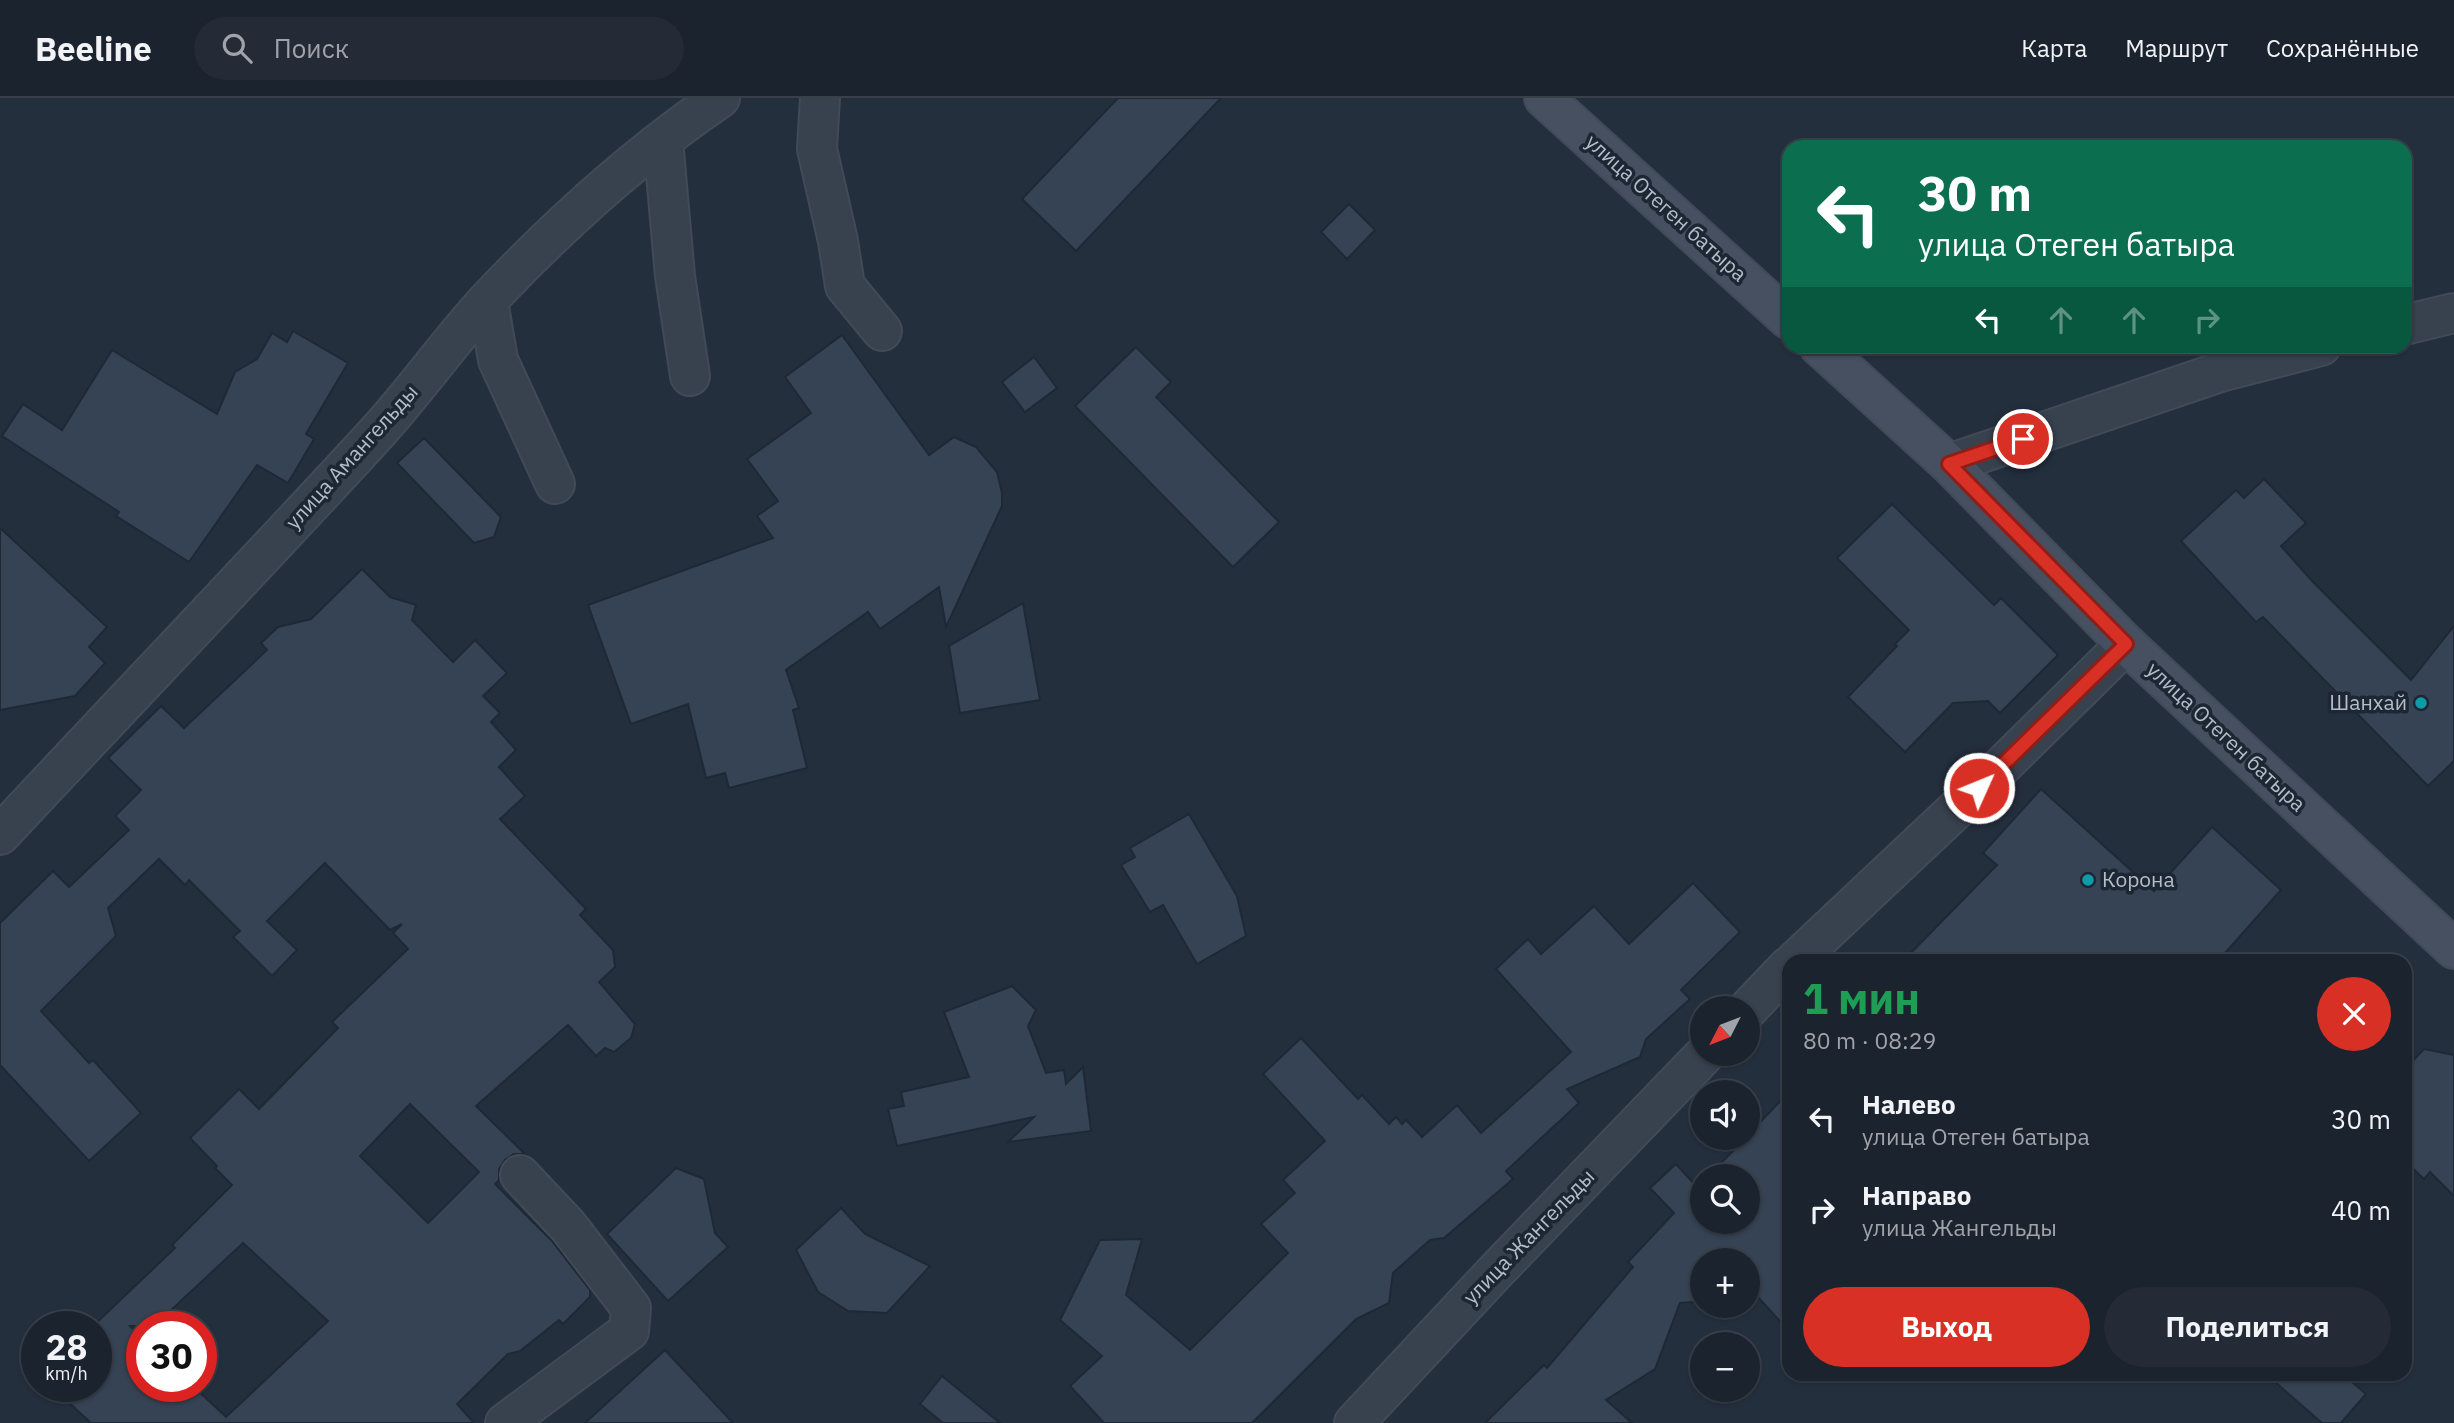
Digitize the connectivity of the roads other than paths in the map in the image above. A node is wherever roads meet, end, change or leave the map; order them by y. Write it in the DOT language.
graph roads {
  1 [pos="720,98"];
  2 [pos="820,98"];
  3 [pos="1544,98"];
  4 [pos="663,140"];
  5 [pos="488,300"];
  6 [pos="2454,313"];
  7 [pos="1782,314"];
  8 [pos="2412,323"];
  9 [pos="882,331"];
  10 [pos="1828,354"];
  11 [pos="2290,354"];
  12 [pos="690,376"];
  13 [pos="1949,464"];
  14 [pos="555,484"];
  15 [pos="2126,644"];
  16 [pos="0,835"];
  17 [pos="2454,949"];
  18 [pos="1802,954"];
  19 [pos="1782,973"];
  20 [pos="1760,996"];
  21 [pos="1693,1066"];
  22 [pos="520,1175"];
  23 [pos="505,1423"];
  24 [pos="1354,1423"];
  1 -- 4 [label="street, улица Амангельды"];
  2 -- 9 [label="street"];
  3 -- 7 [label="main road, улица Отеген батыра"];
  4 -- 5 [label="street, улица Амангельды"];
  4 -- 12 [label="street"];
  5 -- 14 [label="street"];
  5 -- 16 [label="street, улица Амангельды"];
  6 -- 8 [label="street"];
  10 -- 13 [label="main road, улица Отеген батыра"];
  11 -- 13 [label="street"];
  13 -- 15 [label="main road, улица Отеген батыра"];
  15 -- 17 [label="main road, улица Отеген батыра"];
  15 -- 18 [label="street"];
  19 -- 20 [label="street"];
  21 -- 24 [label="street, улица Жангельды"];
  22 -- 23 [label="street"];
}
